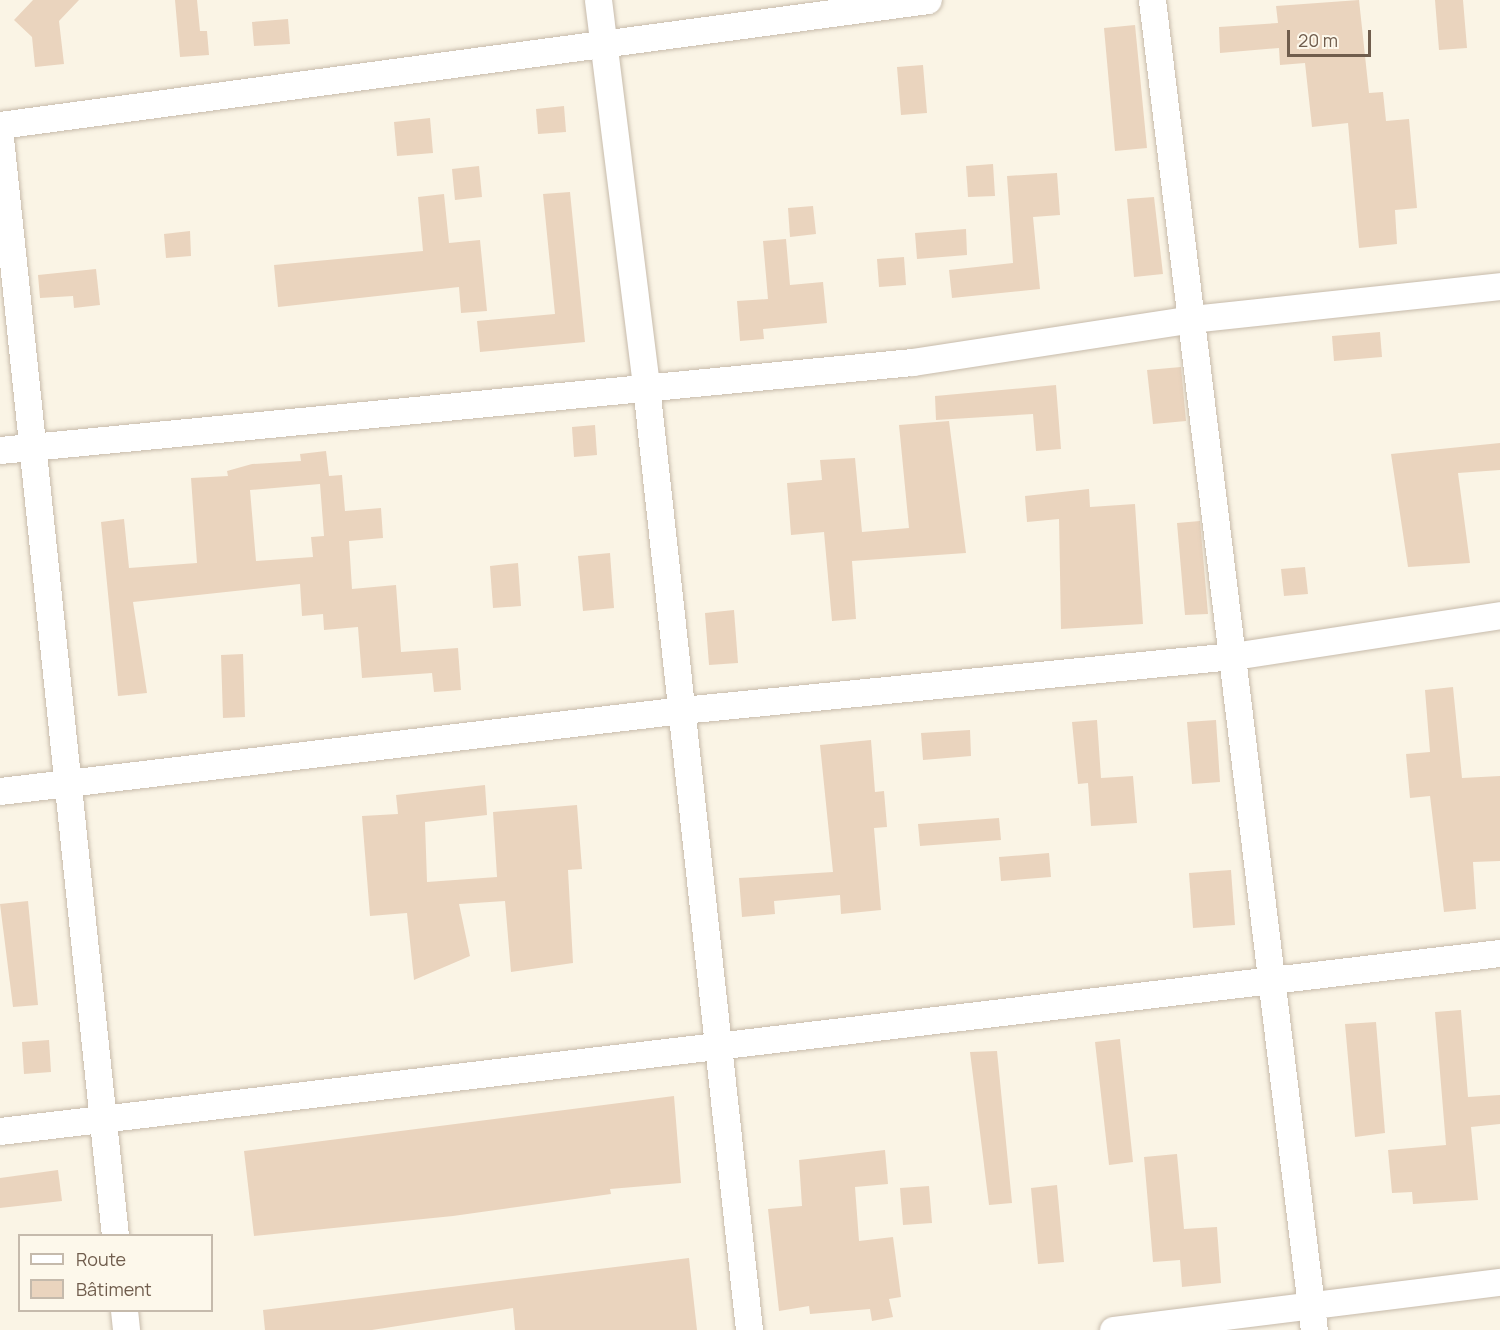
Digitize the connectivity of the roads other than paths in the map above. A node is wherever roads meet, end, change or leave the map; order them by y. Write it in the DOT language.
graph roads {
  1 [pos="598,0"];
  2 [pos="928,0"];
  3 [pos="1152,0"];
  4 [pos="604,44"];
  5 [pos="0,125"];
  6 [pos="0,138"];
  7 [pos="1500,286"];
  8 [pos="1192,319"];
  9 [pos="646,386"];
  10 [pos="32,447"];
  11 [pos="0,450"];
  12 [pos="1500,615"];
  13 [pos="1233,656"];
  14 [pos="682,711"];
  15 [pos="67,783"];
  16 [pos="0,791"];
  17 [pos="1500,952"];
  18 [pos="1272,980"];
  19 [pos="718,1045"];
  20 [pos="102,1119"];
  21 [pos="0,1131"];
  22 [pos="115,1234"];
  23 [pos="1500,1282"];
  24 [pos="1311,1303"];
  25 [pos="124,1312"];
  26 [pos="126,1330"];
  27 [pos="749,1330"];
  28 [pos="1113,1330"];
  29 [pos="1314,1330"];
  1 -- 4 [label="street"];
  2 -- 4 [label="street"];
  3 -- 8 [label="street"];
  4 -- 5 [label="street"];
  4 -- 9 [label="street"];
  6 -- 10 [label="street"];
  7 -- 8 [label="street"];
  8 -- 9 [label="street"];
  8 -- 13 [label="street"];
  9 -- 10 [label="street"];
  9 -- 14 [label="street"];
  10 -- 11 [label="street"];
  10 -- 15 [label="street"];
  12 -- 13 [label="street"];
  13 -- 14 [label="street"];
  13 -- 18 [label="street"];
  14 -- 15 [label="street"];
  14 -- 19 [label="street"];
  15 -- 16 [label="street"];
  15 -- 20 [label="street"];
  17 -- 18 [label="street"];
  18 -- 19 [label="street"];
  18 -- 24 [label="street"];
  19 -- 20 [label="street"];
  19 -- 27 [label="street"];
  20 -- 21 [label="street"];
  20 -- 22 [label="street"];
  23 -- 24 [label="street"];
  24 -- 28 [label="street"];
  24 -- 29 [label="street"];
  25 -- 26 [label="street"];
}
